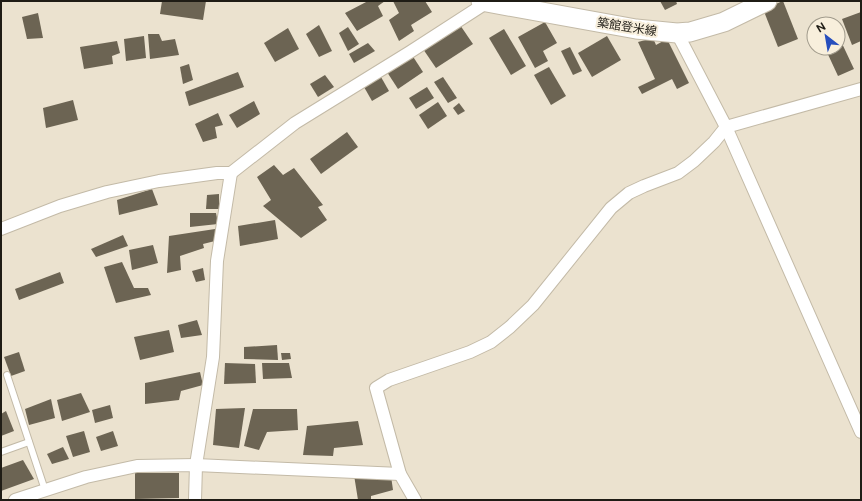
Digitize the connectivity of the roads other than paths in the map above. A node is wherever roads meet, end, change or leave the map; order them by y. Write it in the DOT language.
graph roads {
  1 [pos="486,1"];
  2 [pos="767,1"];
  3 [pos="676,33"];
  4 [pos="861,89"];
  5 [pos="726,127"];
  6 [pos="231,173"];
  7 [pos="1,228"];
  8 [pos="7,375"];
  9 [pos="861,432"];
  10 [pos="29,442"];
  11 [pos="1,452"];
  12 [pos="196,464"];
  13 [pos="400,474"];
  14 [pos="45,490"];
  15 [pos="16,500"];
  16 [pos="195,500"];
  17 [pos="415,500"];
  1 -- 3 [label="main road, 築館登米線"];
  1 -- 6 [label="street"];
  2 -- 3 [label="main road, 築館登米線"];
  3 -- 5 [label="street"];
  4 -- 5 [label="street"];
  5 -- 9 [label="street"];
  5 -- 13 [label="street"];
  6 -- 7 [label="street"];
  6 -- 12 [label="street"];
  8 -- 10 [label="lane"];
  10 -- 11 [label="lane"];
  10 -- 14 [label="lane"];
  12 -- 13 [label="street"];
  12 -- 14 [label="street"];
  12 -- 16 [label="street"];
  13 -- 17 [label="street"];
  14 -- 15 [label="street"];
}
